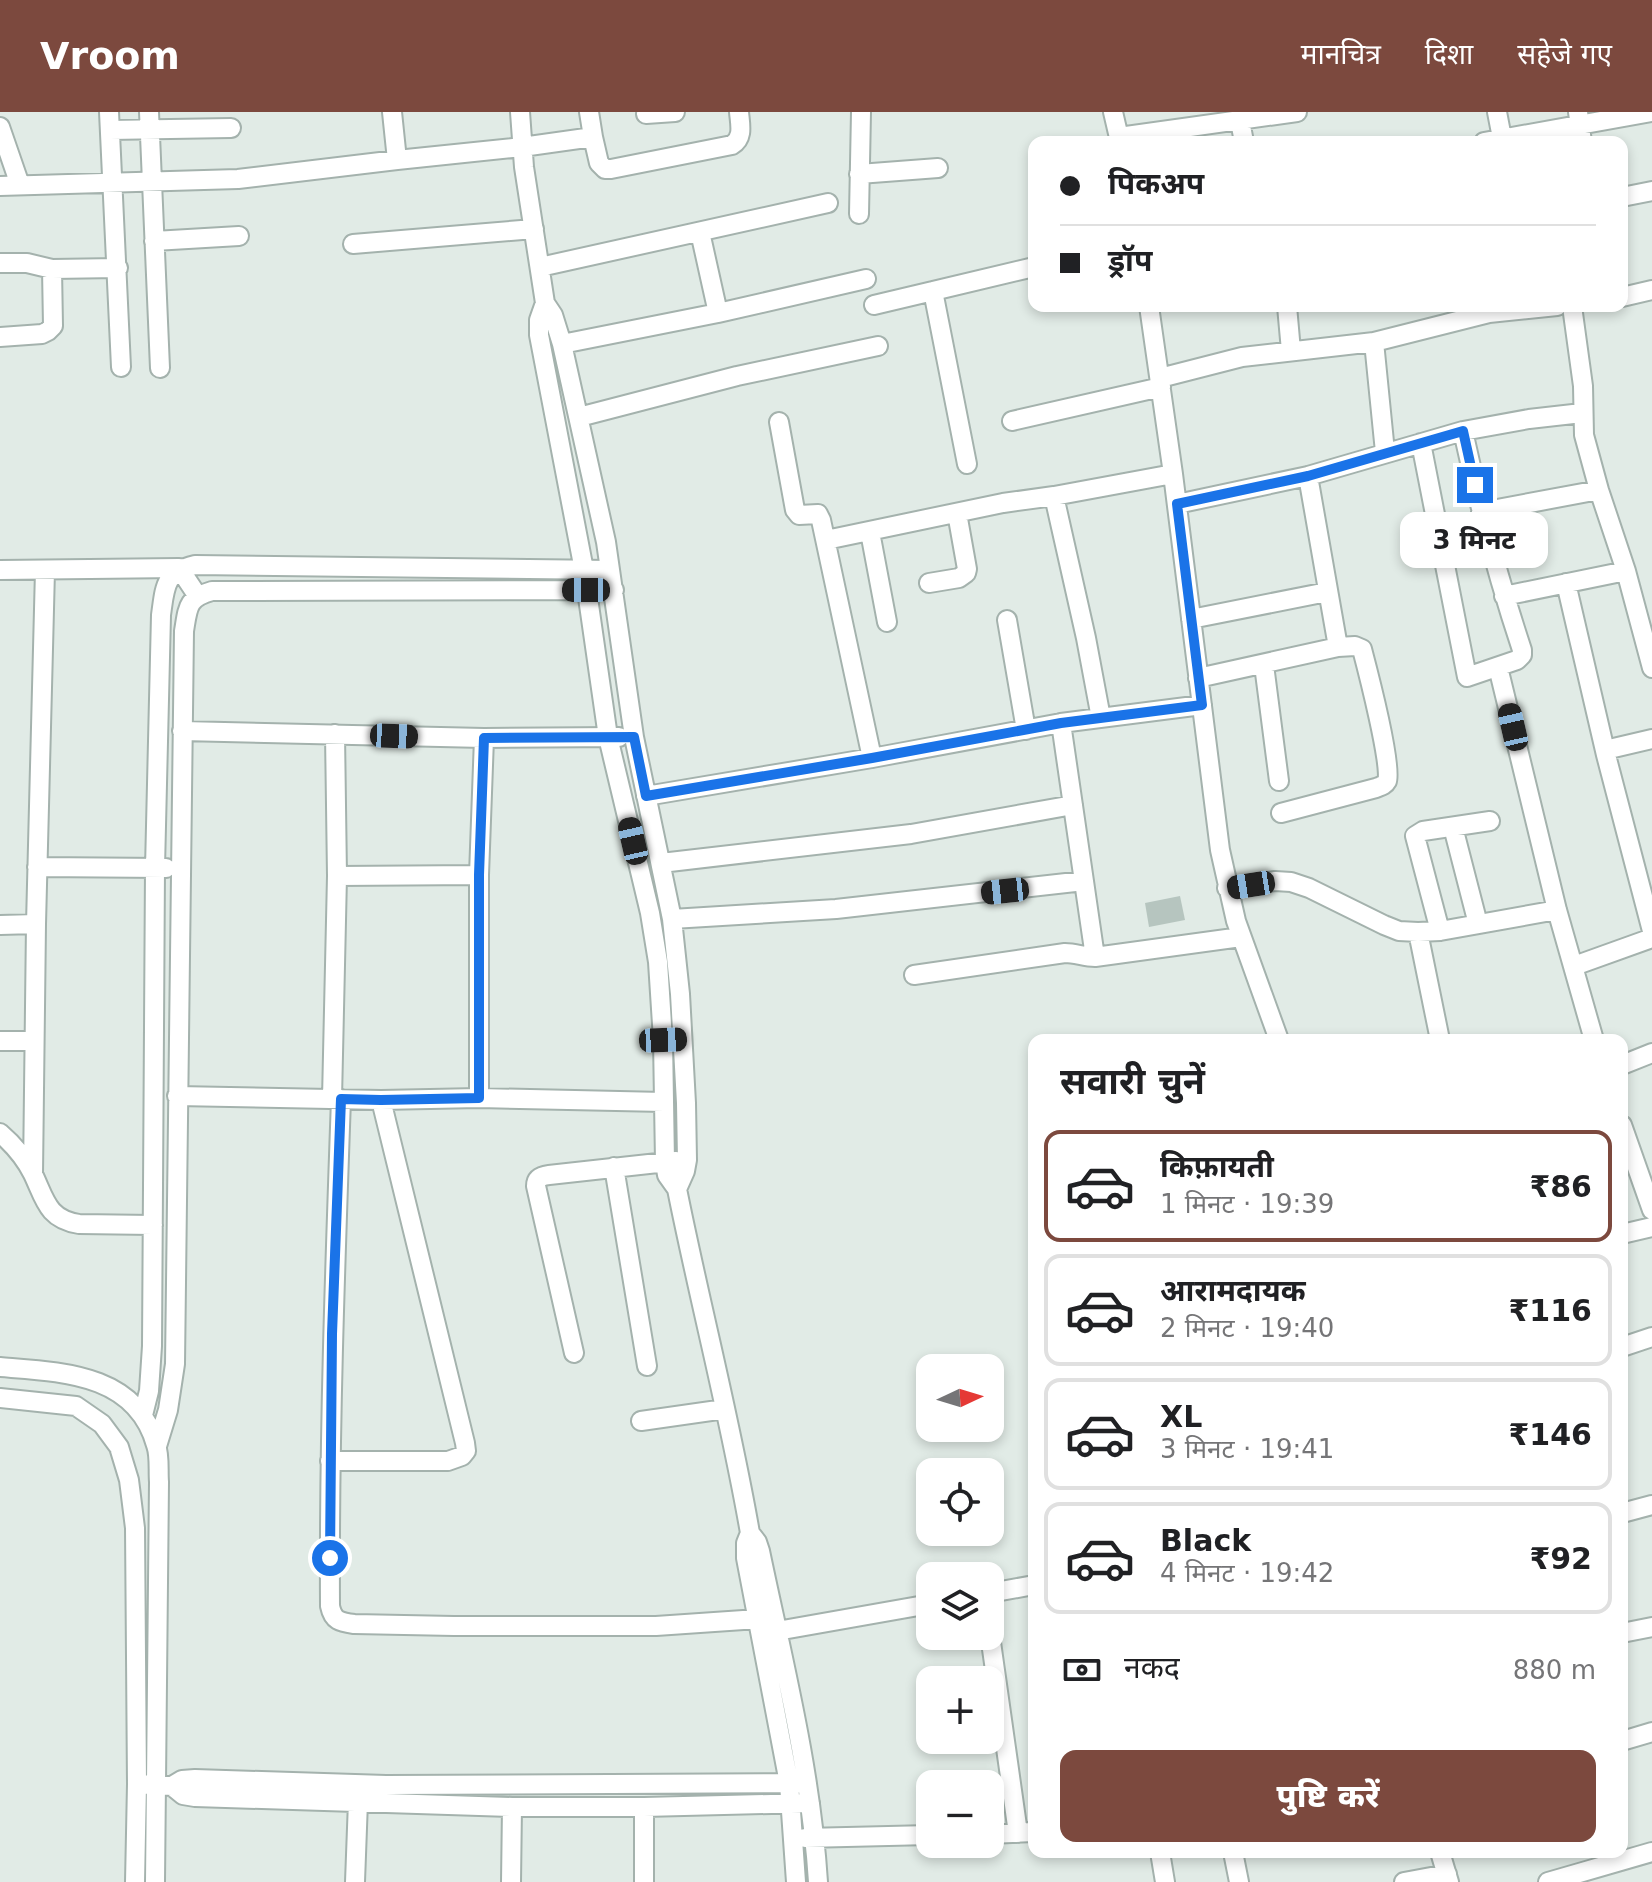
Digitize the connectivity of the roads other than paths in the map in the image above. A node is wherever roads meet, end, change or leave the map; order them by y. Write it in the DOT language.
graph roads {
  1 [pos="392,112"];
  2 [pos="520,112"];
  3 [pos="589,112"];
  4 [pos="675,112"];
  5 [pos="739,112"];
  6 [pos="861,112"];
  7 [pos="1113,112"];
  8 [pos="1297,112"];
  9 [pos="1497,112"];
  10 [pos="1651,112"];
  11 [pos="646,114"];
  12 [pos="110,121"];
  13 [pos="149,121"];
  14 [pos="1240,121"];
  15 [pos="1580,126"];
  16 [pos="0,127"];
  17 [pos="231,128"];
  18 [pos="1118,136"];
  19 [pos="1139,136"];
  20 [pos="1243,136"];
  21 [pos="1494,136"];
  22 [pos="1518,136"];
  23 [pos="593,137"];
  24 [pos="522,147"];
  25 [pos="397,160"];
  26 [pos="938,168"];
  27 [pos="859,174"];
  28 [pos="112,182"];
  29 [pos="151,183"];
  30 [pos="20,185"];
  31 [pos="0,186"];
  32 [pos="1652,191"];
  33 [pos="1628,196"];
  34 [pos="828,203"];
  35 [pos="859,214"];
  36 [pos="534,229"];
  37 [pos="700,232"];
  38 [pos="239,236"];
  39 [pos="154,241"];
  40 [pos="353,244"];
  41 [pos="0,263"];
  42 [pos="540,267"];
  43 [pos="118,268"];
  44 [pos="1028,268"];
  45 [pos="52,269"];
  46 [pos="866,279"];
  47 [pos="1652,290"];
  48 [pos="933,291"];
  49 [pos="1628,296"];
  50 [pos="545,303"];
  51 [pos="874,305"];
  52 [pos="1150,312"];
  53 [pos="1288,312"];
  54 [pos="1499,312"];
  55 [pos="1573,312"];
  56 [pos="718,313"];
  57 [pos="0,337"];
  58 [pos="1374,342"];
  59 [pos="562,344"];
  60 [pos="878,346"];
  61 [pos="1291,351"];
  62 [pos="121,367"];
  63 [pos="160,368"];
  64 [pos="1160,383"];
  65 [pos="1582,413"];
  66 [pos="579,417"];
  67 [pos="1012,421"];
  68 [pos="779,422"];
  69 [pos="1463,431"];
  70 [pos="1421,443"];
  71 [pos="1385,452"];
  72 [pos="967,464"];
  73 [pos="1173,474"];
  74 [pos="1308,476"];
  75 [pos="1599,490"];
  76 [pos="1054,496"];
  77 [pos="1177,504"];
  78 [pos="1481,512"];
  79 [pos="957,513"];
  80 [pos="870,532"];
  81 [pos="826,540"];
  82 [pos="179,568"];
  83 [pos="0,570"];
  84 [pos="45,570"];
  85 [pos="584,570"];
  86 [pos="610,570"];
  87 [pos="1626,571"];
  88 [pos="929,583"];
  89 [pos="1566,583"];
  90 [pos="586,590"];
  91 [pos="614,590"];
  92 [pos="1327,592"];
  93 [pos="197,595"];
  94 [pos="1504,596"];
  95 [pos="1645,612"];
  96 [pos="1191,619"];
  97 [pos="1007,620"];
  98 [pos="887,622"];
  99 [pos="1338,647"];
  100 [pos="1264,665"];
  101 [pos="1498,667"];
  102 [pos="1652,668"];
  103 [pos="1198,678"];
  104 [pos="1202,705"];
  105 [pos="1101,718"];
  106 [pos="1061,723"];
  107 [pos="1026,730"];
  108 [pos="182,731"];
  109 [pos="335,734"];
  110 [pos="608,737"];
  111 [pos="634,737"];
  112 [pos="484,738"];
  113 [pos="1652,739"];
  114 [pos="1605,750"];
  115 [pos="872,758"];
  116 [pos="1279,781"];
  117 [pos="646,796"];
  118 [pos="1073,805"];
  119 [pos="1281,813"];
  120 [pos="1490,821"];
  121 [pos="1453,827"];
  122 [pos="661,863"];
  123 [pos="37,867"];
  124 [pos="155,868"];
  125 [pos="181,869"];
  126 [pos="479,875"];
  127 [pos="337,876"];
  128 [pos="1084,881"];
  129 [pos="1227,888"];
  130 [pos="1557,910"];
  131 [pos="672,919"];
  132 [pos="36,924"];
  133 [pos="1478,924"];
  134 [pos="0,925"];
  135 [pos="1440,931"];
  136 [pos="1652,931"];
  137 [pos="1418,932"];
  138 [pos="1241,937"];
  139 [pos="1652,938"];
  140 [pos="1095,957"];
  141 [pos="1574,966"];
  142 [pos="914,975"];
  143 [pos="680,994"];
  144 [pos="661,995"];
  145 [pos="1277,1034"];
  146 [pos="1439,1034"];
  147 [pos="1592,1034"];
  148 [pos="683,1039"];
  149 [pos="663,1040"];
  150 [pos="0,1041"];
  151 [pos="34,1041"];
  152 [pos="1652,1053"];
  153 [pos="1628,1063"];
  154 [pos="177,1096"];
  155 [pos="479,1098"];
  156 [pos="336,1099"];
  157 [pos="381,1100"];
  158 [pos="664,1102"];
  159 [pos="0,1133"];
  160 [pos="1628,1144"];
  161 [pos="687,1160"];
  162 [pos="665,1162"];
  163 [pos="614,1167"];
  164 [pos="33,1174"];
  165 [pos="677,1189"];
  166 [pos="1652,1210"];
  167 [pos="153,1225"];
  168 [pos="1652,1227"];
  169 [pos="1628,1233"];
  170 [pos="1652,1337"];
  171 [pos="1628,1345"];
  172 [pos="574,1353"];
  173 [pos="647,1366"];
  174 [pos="0,1367"];
  175 [pos="0,1398"];
  176 [pos="725,1409"];
  177 [pos="143,1415"];
  178 [pos="641,1421"];
  179 [pos="157,1446"];
  180 [pos="330,1461"];
  181 [pos="1652,1505"];
  182 [pos="1628,1511"];
  183 [pos="750,1533"];
  184 [pos="1028,1586"];
  185 [pos="1004,1590"];
  186 [pos="916,1606"];
  187 [pos="758,1619"];
  188 [pos="1652,1627"];
  189 [pos="777,1631"];
  190 [pos="1628,1632"];
  191 [pos="993,1650"];
  192 [pos="1652,1732"];
  193 [pos="1628,1739"];
  194 [pos="798,1783"];
  195 [pos="137,1784"];
  196 [pos="164,1786"];
  197 [pos="358,1801"];
  198 [pos="790,1803"];
  199 [pos="810,1803"];
  200 [pos="512,1807"];
  201 [pos="644,1807"];
  202 [pos="1026,1833"];
  203 [pos="1004,1834"];
  204 [pos="916,1835"];
  205 [pos="814,1838"];
  206 [pos="793,1839"];
  207 [pos="1652,1852"];
  208 [pos="1161,1858"];
  209 [pos="1234,1858"];
  210 [pos="1442,1858"];
  211 [pos="1448,1878"];
  212 [pos="135,1882"];
  213 [pos="155,1882"];
  214 [pos="355,1882"];
  215 [pos="511,1882"];
  216 [pos="644,1882"];
  217 [pos="796,1882"];
  218 [pos="818,1882"];
  219 [pos="1165,1882"];
  220 [pos="1239,1882"];
  221 [pos="1404,1882"];
  222 [pos="1548,1882"];
  1 -- 25 [label="street"];
  2 -- 24 [label="street"];
  3 -- 23 [label="street"];
  4 -- 11 [label="street"];
  5 -- 23 [label="street"];
  6 -- 27 [label="street"];
  7 -- 18 [label="street"];
  8 -- 14 [label="street"];
  9 -- 21 [label="street"];
  10 -- 15 [label="street"];
  12 -- 13 [label="street"];
  12 -- 28 [label="street"];
  13 -- 17 [label="street"];
  13 -- 29 [label="street"];
  14 -- 19 [label="street"];
  14 -- 20 [label="street"];
  15 -- 22 [label="street"];
  16 -- 30 [label="street"];
  23 -- 24 [label="street"];
  24 -- 25 [label="street"];
  24 -- 36 [label="street"];
  25 -- 29 [label="street"];
  26 -- 27 [label="street"];
  27 -- 35 [label="street"];
  28 -- 29 [label="street"];
  28 -- 30 [label="street"];
  28 -- 43 [label="street"];
  29 -- 39 [label="street"];
  30 -- 31 [label="street"];
  32 -- 33 [label="street"];
  34 -- 37 [label="street"];
  36 -- 40 [label="street"];
  36 -- 42 [label="street"];
  37 -- 42 [label="street"];
  37 -- 56 [label="street"];
  38 -- 39 [label="street"];
  39 -- 63 [label="street"];
  41 -- 45 [label="street"];
  42 -- 50 [label="street"];
  43 -- 45 [label="street"];
  43 -- 62 [label="street"];
  44 -- 48 [label="street"];
  45 -- 57 [label="street"];
  46 -- 56 [label="street"];
  47 -- 49 [label="street"];
  48 -- 51 [label="street"];
  48 -- 72 [label="street"];
  50 -- 59 [label="street"];
  50 -- 85 [label="street"];
  52 -- 64 [label="street"];
  53 -- 61 [label="street"];
  54 -- 58 [label="street"];
  55 -- 65 [label="street"];
  56 -- 59 [label="street"];
  58 -- 61 [label="street"];
  58 -- 71 [label="street"];
  59 -- 66 [label="street"];
  60 -- 66 [label="street"];
  61 -- 64 [label="street"];
  64 -- 67 [label="street"];
  64 -- 73 [label="street"];
  65 -- 69 [label="street"];
  65 -- 75 [label="street"];
  66 -- 86 [label="street"];
  68 -- 81 [label="street"];
  69 -- 70 [label="street"];
  69 -- 78 [label="street"];
  70 -- 71 [label="street"];
  70 -- 101 [label="street"];
  71 -- 74 [label="street"];
  73 -- 76 [label="street"];
  73 -- 77 [label="street"];
  74 -- 77 [label="street"];
  74 -- 92 [label="street"];
  75 -- 78 [label="street"];
  75 -- 87 [label="street"];
  76 -- 79 [label="street"];
  76 -- 105 [label="street"];
  77 -- 96 [label="street"];
  78 -- 94 [label="street"];
  79 -- 80 [label="street"];
  79 -- 88 [label="street"];
  80 -- 81 [label="street"];
  80 -- 98 [label="street"];
  81 -- 115 [label="street"];
  82 -- 84 [label="street"];
  82 -- 85 [label="street"];
  82 -- 93 [label="street"];
  82 -- 124 [label="street"];
  83 -- 84 [label="street"];
  84 -- 123 [label="street"];
  85 -- 86 [label="street"];
  85 -- 90 [label="street"];
  86 -- 91 [label="street"];
  87 -- 89 [label="street"];
  87 -- 95 [label="street"];
  89 -- 94 [label="street"];
  89 -- 114 [label="street"];
  90 -- 91 [label="street"];
  90 -- 93 [label="street"];
  90 -- 110 [label="street"];
  91 -- 111 [label="street"];
  92 -- 96 [label="street"];
  92 -- 99 [label="street"];
  93 -- 108 [label="street"];
  94 -- 101 [label="street"];
  95 -- 102 [label="street"];
  96 -- 103 [label="street"];
  97 -- 107 [label="street"];
  99 -- 100 [label="street"];
  99 -- 119 [label="street"];
  100 -- 103 [label="street"];
  100 -- 116 [label="street"];
  101 -- 130 [label="street"];
  103 -- 104 [label="street"];
  104 -- 105 [label="street"];
  104 -- 129 [label="street"];
  105 -- 106 [label="street"];
  106 -- 107 [label="street"];
  106 -- 118 [label="street"];
  107 -- 115 [label="street"];
  108 -- 109 [label="street"];
  108 -- 125 [label="street"];
  109 -- 112 [label="street"];
  109 -- 127 [label="street"];
  110 -- 111 [label="street"];
  110 -- 112 [label="street"];
  110 -- 144 [label="street"];
  111 -- 117 [label="street"];
  112 -- 126 [label="street"];
  113 -- 114 [label="street"];
  114 -- 136 [label="street"];
  115 -- 117 [label="street"];
  117 -- 122 [label="street"];
  118 -- 122 [label="street"];
  118 -- 128 [label="street"];
  120 -- 121 [label="street"];
  121 -- 133 [label="street"];
  121 -- 135 [label="street"];
  122 -- 131 [label="street"];
  123 -- 124 [label="street"];
  123 -- 132 [label="street"];
  124 -- 125 [label="street"];
  124 -- 167 [label="street"];
  125 -- 154 [label="street"];
  126 -- 127 [label="street"];
  126 -- 155 [label="street"];
  127 -- 156 [label="street"];
  128 -- 131 [label="street"];
  128 -- 140 [label="street"];
  129 -- 137 [label="street"];
  129 -- 138 [label="street"];
  130 -- 133 [label="street"];
  130 -- 141 [label="street"];
  131 -- 143 [label="street"];
  132 -- 134 [label="street"];
  132 -- 151 [label="street"];
  133 -- 135 [label="street"];
  135 -- 137 [label="street"];
  137 -- 146 [label="street"];
  138 -- 140 [label="street"];
  138 -- 145 [label="street"];
  139 -- 141 [label="street"];
  140 -- 142 [label="street"];
  141 -- 147 [label="street"];
  143 -- 144 [label="street"];
  143 -- 148 [label="street"];
  144 -- 149 [label="street"];
  148 -- 149 [label="street"];
  148 -- 161 [label="street"];
  149 -- 158 [label="street"];
  150 -- 151 [label="street"];
  151 -- 164 [label="street"];
  152 -- 153 [label="street"];
  154 -- 156 [label="street"];
  154 -- 179 [label="street"];
  155 -- 157 [label="street"];
  155 -- 158 [label="street"];
  156 -- 157 [label="street"];
  156 -- 180 [label="street"];
  157 -- 180 [label="street"];
  158 -- 162 [label="street"];
  159 -- 164 [label="street"];
  160 -- 166 [label="street"];
  161 -- 162 [label="street"];
  161 -- 165 [label="street"];
  162 -- 163 [label="street"];
  162 -- 165 [label="street"];
  163 -- 172 [label="street"];
  163 -- 173 [label="street"];
  164 -- 167 [label="street"];
  165 -- 176 [label="street"];
  167 -- 177 [label="street"];
  168 -- 169 [label="street"];
  170 -- 171 [label="street"];
  174 -- 177 [label="street"];
  175 -- 195 [label="street"];
  176 -- 178 [label="street"];
  176 -- 183 [label="street"];
  177 -- 179 [label="street"];
  179 -- 196 [label="street"];
  180 -- 187 [label="street"];
  181 -- 182 [label="street"];
  183 -- 187 [label="street"];
  183 -- 189 [label="street"];
  184 -- 185 [label="street"];
  186 -- 189 [label="street"];
  187 -- 194 [label="street"];
  188 -- 190 [label="street"];
  189 -- 194 [label="street"];
  191 -- 202 [label="street"];
  192 -- 193 [label="street"];
  194 -- 196 [label="street"];
  194 -- 198 [label="street"];
  194 -- 199 [label="street"];
  195 -- 196 [label="street"];
  195 -- 212 [label="street"];
  196 -- 197 [label="street"];
  196 -- 213 [label="street"];
  197 -- 200 [label="street"];
  197 -- 214 [label="street"];
  198 -- 199 [label="street"];
  198 -- 201 [label="street"];
  198 -- 206 [label="street"];
  199 -- 205 [label="street"];
  200 -- 201 [label="street"];
  200 -- 215 [label="street"];
  201 -- 216 [label="street"];
  202 -- 203 [label="street"];
  204 -- 205 [label="street"];
  205 -- 206 [label="street"];
  205 -- 218 [label="street"];
  206 -- 217 [label="street"];
  207 -- 222 [label="street"];
  208 -- 219 [label="street"];
  209 -- 220 [label="street"];
  210 -- 211 [label="street"];
  211 -- 221 [label="street"];
}
